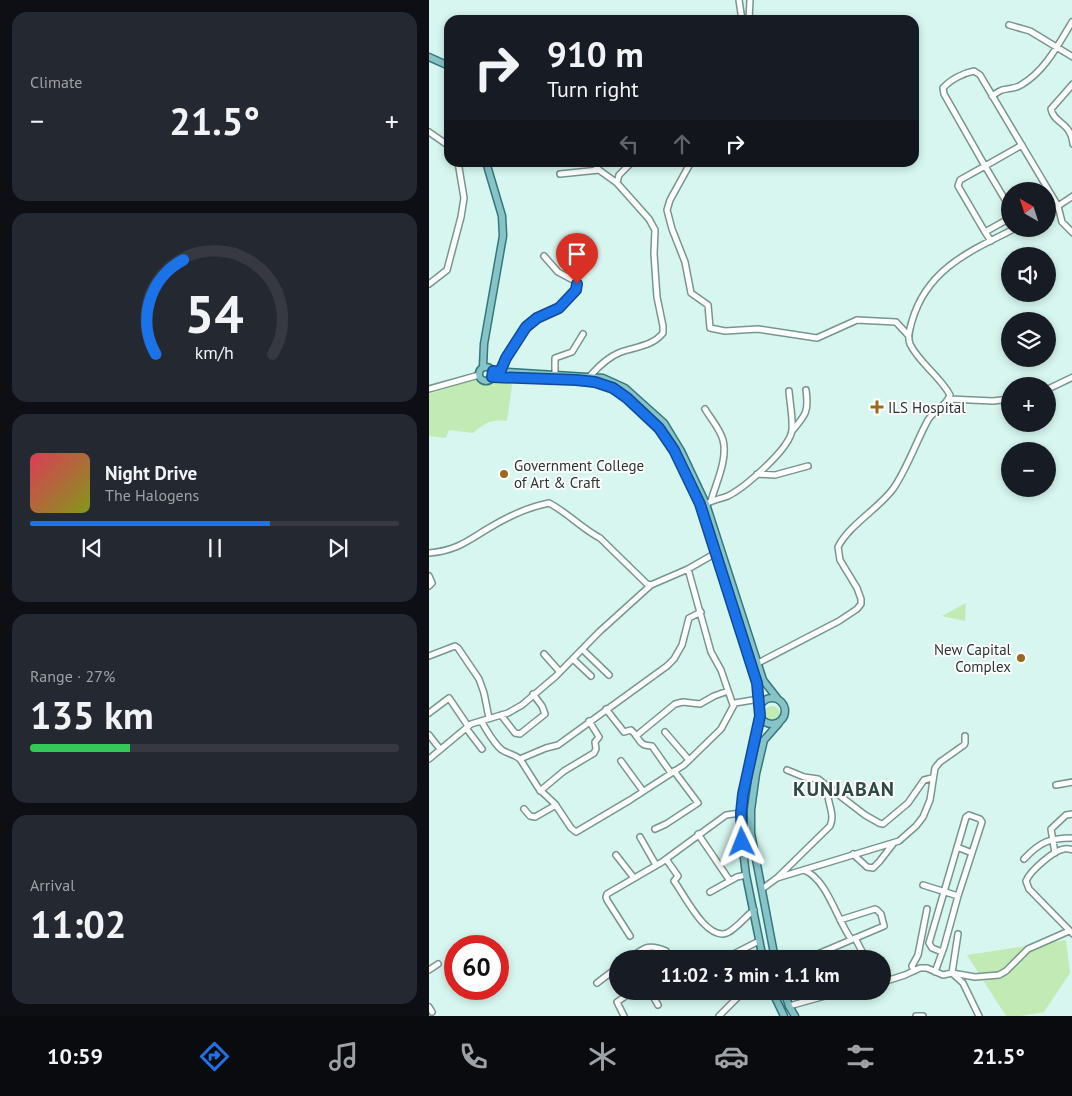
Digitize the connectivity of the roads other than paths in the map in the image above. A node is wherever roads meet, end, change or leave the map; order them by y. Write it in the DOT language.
graph roads {
  1 [pos="739,0"];
  2 [pos="749,0"];
  3 [pos="741,15"];
  4 [pos="749,15"];
  5 [pos="1072,22"];
  6 [pos="1009,26"];
  7 [pos="1057,48"];
  8 [pos="429,57"];
  9 [pos="1072,58"];
  10 [pos="444,64"];
  11 [pos="1072,84"];
  12 [pos="992,96"];
  13 [pos="429,132"];
  14 [pos="444,142"];
  15 [pos="1072,144"];
  16 [pos="1022,145"];
  17 [pos="985,166"];
  18 [pos="459,167"];
  19 [pos="487,167"];
  20 [pos="597,167"];
  21 [pos="627,167"];
  22 [pos="688,167"];
  23 [pos="599,170"];
  24 [pos="560,174"];
  25 [pos="1042,182"];
  26 [pos="617,183"];
  27 [pos="1001,193"];
  28 [pos="1072,196"];
  29 [pos="1058,206"];
  30 [pos="1001,223"];
  31 [pos="985,232"];
  32 [pos="1072,233"];
  33 [pos="1001,236"];
  34 [pos="991,241"];
  35 [pos="545,256"];
  36 [pos="429,284"];
  37 [pos="583,334"];
  38 [pos="908,335"];
  39 [pos="483,367"];
  40 [pos="495,373"];
  41 [pos="555,374"];
  42 [pos="479,375"];
  43 [pos="590,376"];
  44 [pos="1072,377"];
  45 [pos="1056,385"];
  46 [pos="429,389"];
  47 [pos="806,390"];
  48 [pos="789,391"];
  49 [pos="949,399"];
  50 [pos="1001,400"];
  51 [pos="705,409"];
  52 [pos="792,431"];
  53 [pos="808,466"];
  54 [pos="757,474"];
  55 [pos="708,502"];
  56 [pos="429,553"];
  57 [pos="716,553"];
  58 [pos="688,569"];
  59 [pos="429,576"];
  60 [pos="651,585"];
  61 [pos="429,586"];
  62 [pos="701,612"];
  63 [pos="583,650"];
  64 [pos="544,654"];
  65 [pos="429,656"];
  66 [pos="573,659"];
  67 [pos="758,663"];
  68 [pos="560,672"];
  69 [pos="609,675"];
  70 [pos="591,676"];
  71 [pos="728,691"];
  72 [pos="533,694"];
  73 [pos="777,698"];
  74 [pos="759,703"];
  75 [pos="733,705"];
  76 [pos="606,709"];
  77 [pos="429,713"];
  78 [pos="501,716"];
  79 [pos="760,716"];
  80 [pos="489,718"];
  81 [pos="481,720"];
  82 [pos="589,721"];
  83 [pos="779,723"];
  84 [pos="467,727"];
  85 [pos="665,732"];
  86 [pos="429,735"];
  87 [pos="636,736"];
  88 [pos="965,736"];
  89 [pos="482,748"];
  90 [pos="440,749"];
  91 [pos="429,759"];
  92 [pos="520,759"];
  93 [pos="689,760"];
  94 [pos="621,761"];
  95 [pos="787,770"];
  96 [pos="673,772"];
  97 [pos="932,778"];
  98 [pos="1072,782"];
  99 [pos="1056,785"];
  100 [pos="827,786"];
  101 [pos="643,790"];
  102 [pos="540,791"];
  103 [pos="556,805"];
  104 [pos="524,809"];
  105 [pos="741,813"];
  106 [pos="1072,814"];
  107 [pos="655,829"];
  108 [pos="698,834"];
  109 [pos="639,837"];
  110 [pos="1072,838"];
  111 [pos="1052,839"];
  112 [pos="893,844"];
  113 [pos="957,847"];
  114 [pos="1072,850"];
  115 [pos="972,853"];
  116 [pos="1055,853"];
  117 [pos="853,854"];
  118 [pos="616,855"];
  119 [pos="666,859"];
  120 [pos="1024,859"];
  121 [pos="656,865"];
  122 [pos="804,870"];
  123 [pos="746,875"];
  124 [pos="634,878"];
  125 [pos="777,878"];
  126 [pos="730,881"];
  127 [pos="923,885"];
  128 [pos="762,889"];
  129 [pos="711,892"];
  130 [pos="943,892"];
  131 [pos="958,896"];
  132 [pos="927,909"];
  133 [pos="753,910"];
  134 [pos="840,920"];
  135 [pos="1071,932"];
  136 [pos="958,934"];
  137 [pos="630,936"];
  138 [pos="853,939"];
  139 [pos="759,941"];
  140 [pos="642,950"];
  141 [pos="666,950"];
  142 [pos="742,950"];
  143 [pos="761,950"];
  144 [pos="773,950"];
  145 [pos="827,950"];
  146 [pos="860,950"];
  147 [pos="942,952"];
  148 [pos="438,964"];
  149 [pos="429,970"];
  150 [pos="914,971"];
  151 [pos="935,972"];
  152 [pos="952,973"];
  153 [pos="609,974"];
  154 [pos="891,979"];
  155 [pos="597,983"];
  156 [pos="620,1000"];
  157 [pos="655,1000"];
  158 [pos="735,1000"];
  159 [pos="776,1000"];
  160 [pos="787,1000"];
  161 [pos="811,1000"];
  162 [pos="658,1005"];
  163 [pos="789,1006"];
  164 [pos="624,1016"];
  165 [pos="719,1016"];
  166 [pos="783,1016"];
  167 [pos="795,1016"];
  168 [pos="916,1016"];
  169 [pos="923,1016"];
  170 [pos="979,1016"];
  1 -- 3 [label="street"];
  2 -- 4 [label="street"];
  5 -- 7 [label="street"];
  6 -- 7 [label="street"];
  7 -- 9 [label="street"];
  7 -- 12 [label="street"];
  8 -- 10 [label="main road"];
  11 -- 15 [label="street"];
  12 -- 16 [label="street"];
  12 -- 17 [label="street"];
  13 -- 14 [label="street"];
  16 -- 17 [label="street"];
  16 -- 25 [label="street"];
  17 -- 27 [label="street"];
  17 -- 31 [label="street"];
  18 -- 36 [label="street"];
  19 -- 39 [label="main road"];
  20 -- 23 [label="street"];
  21 -- 26 [label="street"];
  22 -- 38 [label="street"];
  23 -- 24 [label="street"];
  23 -- 26 [label="street"];
  26 -- 43 [label="street"];
  28 -- 29 [label="street"];
  29 -- 32 [label="street"];
  30 -- 31 [label="street"];
  31 -- 34 [label="street"];
  33 -- 34 [label="street"];
  34 -- 38 [label="street"];
  35 -- 40 [label="street"];
  37 -- 41 [label="street"];
  38 -- 49 [label="street"];
  39 -- 40 [label="main road"];
  39 -- 42 [label="main road"];
  40 -- 41 [label="main road"];
  40 -- 42 [label="main road"];
  40 -- 57 [label="main road"];
  41 -- 43 [label="main road"];
  42 -- 46 [label="street"];
  43 -- 55 [label="main road"];
  44 -- 45 [label="street"];
  47 -- 52 [label="street"];
  48 -- 52 [label="street"];
  49 -- 50 [label="street"];
  49 -- 67 [label="street"];
  51 -- 55 [label="street"];
  52 -- 54 [label="street"];
  53 -- 54 [label="street"];
  54 -- 55 [label="street"];
  55 -- 67 [label="main road"];
  56 -- 60 [label="street"];
  57 -- 58 [label="street"];
  57 -- 74 [label="main road"];
  58 -- 60 [label="street"];
  58 -- 62 [label="street"];
  59 -- 61 [label="street"];
  60 -- 63 [label="street"];
  62 -- 71 [label="street"];
  62 -- 76 [label="street"];
  63 -- 66 [label="street"];
  63 -- 69 [label="street"];
  64 -- 68 [label="street"];
  65 -- 80 [label="street"];
  66 -- 68 [label="street"];
  66 -- 70 [label="street"];
  67 -- 73 [label="main road"];
  68 -- 72 [label="street"];
  71 -- 75 [label="street"];
  71 -- 87 [label="street"];
  72 -- 78 [label="street"];
  72 -- 78 [label="street"];
  73 -- 74 [label="main road"];
  73 -- 83 [label="main road"];
  74 -- 75 [label="street"];
  74 -- 79 [label="main road"];
  75 -- 93 [label="street"];
  76 -- 82 [label="street"];
  76 -- 87 [label="street"];
  77 -- 84 [label="street"];
  78 -- 80 [label="street"];
  79 -- 83 [label="main road"];
  79 -- 105 [label="main road"];
  80 -- 81 [label="street"];
  81 -- 84 [label="street"];
  81 -- 92 [label="street"];
  82 -- 92 [label="street"];
  82 -- 102 [label="street"];
  83 -- 128 [label="main road"];
  84 -- 89 [label="street"];
  84 -- 90 [label="street"];
  85 -- 93 [label="street"];
  86 -- 90 [label="street"];
  87 -- 96 [label="street"];
  88 -- 97 [label="street"];
  90 -- 91 [label="street"];
  92 -- 102 [label="street"];
  93 -- 96 [label="street"];
  94 -- 101 [label="street"];
  95 -- 100 [label="street"];
  96 -- 101 [label="street"];
  96 -- 107 [label="street"];
  97 -- 100 [label="street"];
  97 -- 112 [label="street"];
  98 -- 99 [label="street"];
  100 -- 125 [label="street"];
  101 -- 103 [label="street"];
  102 -- 103 [label="street"];
  103 -- 104 [label="street"];
  105 -- 108 [label="street"];
  105 -- 123 [label="main road"];
  106 -- 111 [label="street"];
  108 -- 119 [label="street"];
  108 -- 126 [label="street"];
  109 -- 121 [label="street"];
  110 -- 111 [label="street"];
  111 -- 116 [label="street"];
  111 -- 120 [label="street"];
  112 -- 117 [label="street"];
  112 -- 117 [label="street"];
  113 -- 115 [label="street"];
  113 -- 115 [label="street"];
  113 -- 130 [label="street"];
  114 -- 116 [label="street"];
  115 -- 131 [label="street"];
  116 -- 135 [label="street"];
  117 -- 122 [label="street"];
  118 -- 124 [label="street"];
  119 -- 121 [label="street"];
  119 -- 133 [label="street"];
  121 -- 124 [label="street"];
  122 -- 125 [label="street"];
  122 -- 134 [label="street"];
  123 -- 126 [label="street"];
  123 -- 133 [label="main road"];
  124 -- 137 [label="street"];
  125 -- 128 [label="street"];
  126 -- 129 [label="street"];
  127 -- 130 [label="street"];
  128 -- 144 [label="main road"];
  130 -- 131 [label="street"];
  130 -- 147 [label="street"];
  131 -- 147 [label="street"];
  132 -- 150 [label="street"];
  133 -- 139 [label="main road"];
  134 -- 138 [label="street"];
  134 -- 138 [label="street"];
  135 -- 152 [label="street"];
  136 -- 152 [label="street"];
  138 -- 145 [label="street"];
  138 -- 146 [label="street"];
  139 -- 142 [label="street"];
  139 -- 143 [label="main road"];
  140 -- 141 [label="street"];
  147 -- 151 [label="street"];
  148 -- 149 [label="street"];
  150 -- 151 [label="street"];
  150 -- 154 [label="street"];
  151 -- 152 [label="street"];
  152 -- 170 [label="street"];
  153 -- 155 [label="street"];
  156 -- 164 [label="street"];
  157 -- 162 [label="street"];
  158 -- 165 [label="street"];
  159 -- 166 [label="main road"];
  160 -- 163 [label="main road"];
  161 -- 163 [label="street"];
  163 -- 167 [label="main road"];
  168 -- 169 [label="street"];
}
